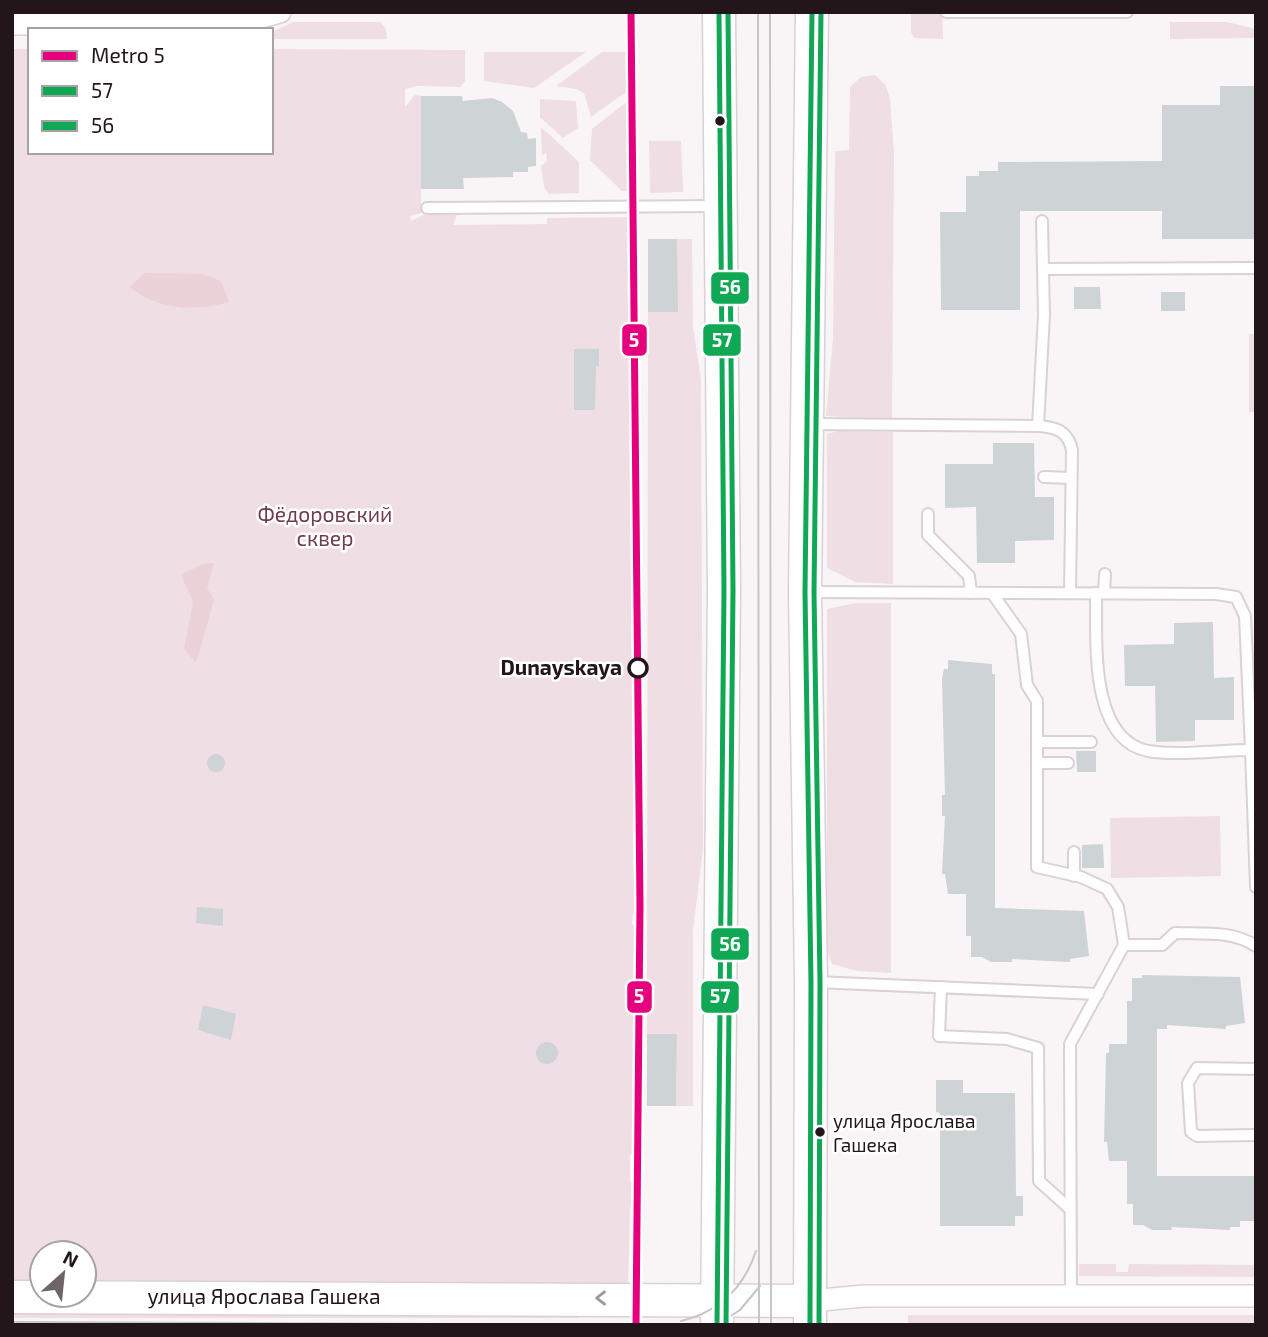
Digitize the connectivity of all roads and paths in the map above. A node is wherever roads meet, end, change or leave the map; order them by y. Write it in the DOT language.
graph roads {
  1 [pos="281,12"];
  2 [pos="719,12"];
  3 [pos="812,12"];
  4 [pos="946,12"];
  5 [pos="1127,12"];
  6 [pos="12,24"];
  7 [pos="720,206"];
  8 [pos="427,208"];
  9 [pos="1042,221"];
  10 [pos="1256,268"];
  11 [pos="1044,269"];
  12 [pos="806,424"];
  13 [pos="1038,426"];
  14 [pos="1044,477"];
  15 [pos="1072,478"];
  16 [pos="928,514"];
  17 [pos="1105,574"];
  18 [pos="805,592"];
  19 [pos="971,593"];
  20 [pos="992,593"];
  21 [pos="1070,593"];
  22 [pos="1100,593"];
  23 [pos="1037,742"];
  24 [pos="1091,742"];
  25 [pos="1225,750"];
  26 [pos="1251,750"];
  27 [pos="1037,763"];
  28 [pos="1069,763"];
  29 [pos="1254,768"];
  30 [pos="1074,852"];
  31 [pos="1074,876"];
  32 [pos="1256,887"];
  33 [pos="1124,945"];
  34 [pos="1256,946"];
  35 [pos="811,982"];
  36 [pos="941,987"];
  37 [pos="1098,994"];
  38 [pos="1256,1069"];
  39 [pos="1256,1135"];
  40 [pos="1069,1208"];
  41 [pos="1070,1296"];
  42 [pos="1256,1296"];
  43 [pos="12,1297"];
  44 [pos="718,1313"];
  45 [pos="810,1313"];
  46 [pos="771,1325"];
  1 -- 6 [label="street"];
  2 -- 7 [label="street"];
  3 -- 12 [label="street"];
  4 -- 5 [label="lane"];
  7 -- 8 [label="lane"];
  7 -- 44 [label="street"];
  9 -- 11 [label="lane"];
  10 -- 11 [label="lane"];
  11 -- 13 [label="lane"];
  12 -- 13 [label="lane"];
  12 -- 18 [label="street"];
  13 -- 15 [label="lane"];
  14 -- 15 [label="lane"];
  15 -- 21 [label="lane"];
  16 -- 19 [label="lane"];
  17 -- 22 [label="lane"];
  18 -- 19 [label="lane"];
  18 -- 35 [label="street"];
  19 -- 20 [label="lane"];
  20 -- 21 [label="lane"];
  20 -- 23 [label="lane"];
  21 -- 22 [label="lane"];
  22 -- 25 [label="lane"];
  22 -- 26 [label="lane"];
  23 -- 24 [label="lane"];
  23 -- 27 [label="lane"];
  25 -- 26 [label="lane"];
  25 -- 29 [label="lane"];
  26 -- 29 [label="lane"];
  27 -- 28 [label="lane"];
  27 -- 31 [label="lane"];
  29 -- 32 [label="lane"];
  30 -- 31 [label="lane"];
  31 -- 33 [label="lane"];
  33 -- 34 [label="lane"];
  33 -- 37 [label="lane"];
  35 -- 36 [label="lane"];
  35 -- 45 [label="street"];
  36 -- 37 [label="lane"];
  36 -- 40 [label="lane"];
  37 -- 40 [label="lane"];
  38 -- 39 [label="lane"];
  40 -- 41 [label="lane"];
  41 -- 42 [label="street, улица Ярослава Гашека"];
  41 -- 45 [label="street, улица Ярослава Гашека"];
  44 -- 43 [label="street, улица Ярослава Гашека, one-way"];
  44 -- 45 [label="street, улица Ярослава Гашека"];
  45 -- 46 [label="street, улица Ярослава Гашека"];
}
